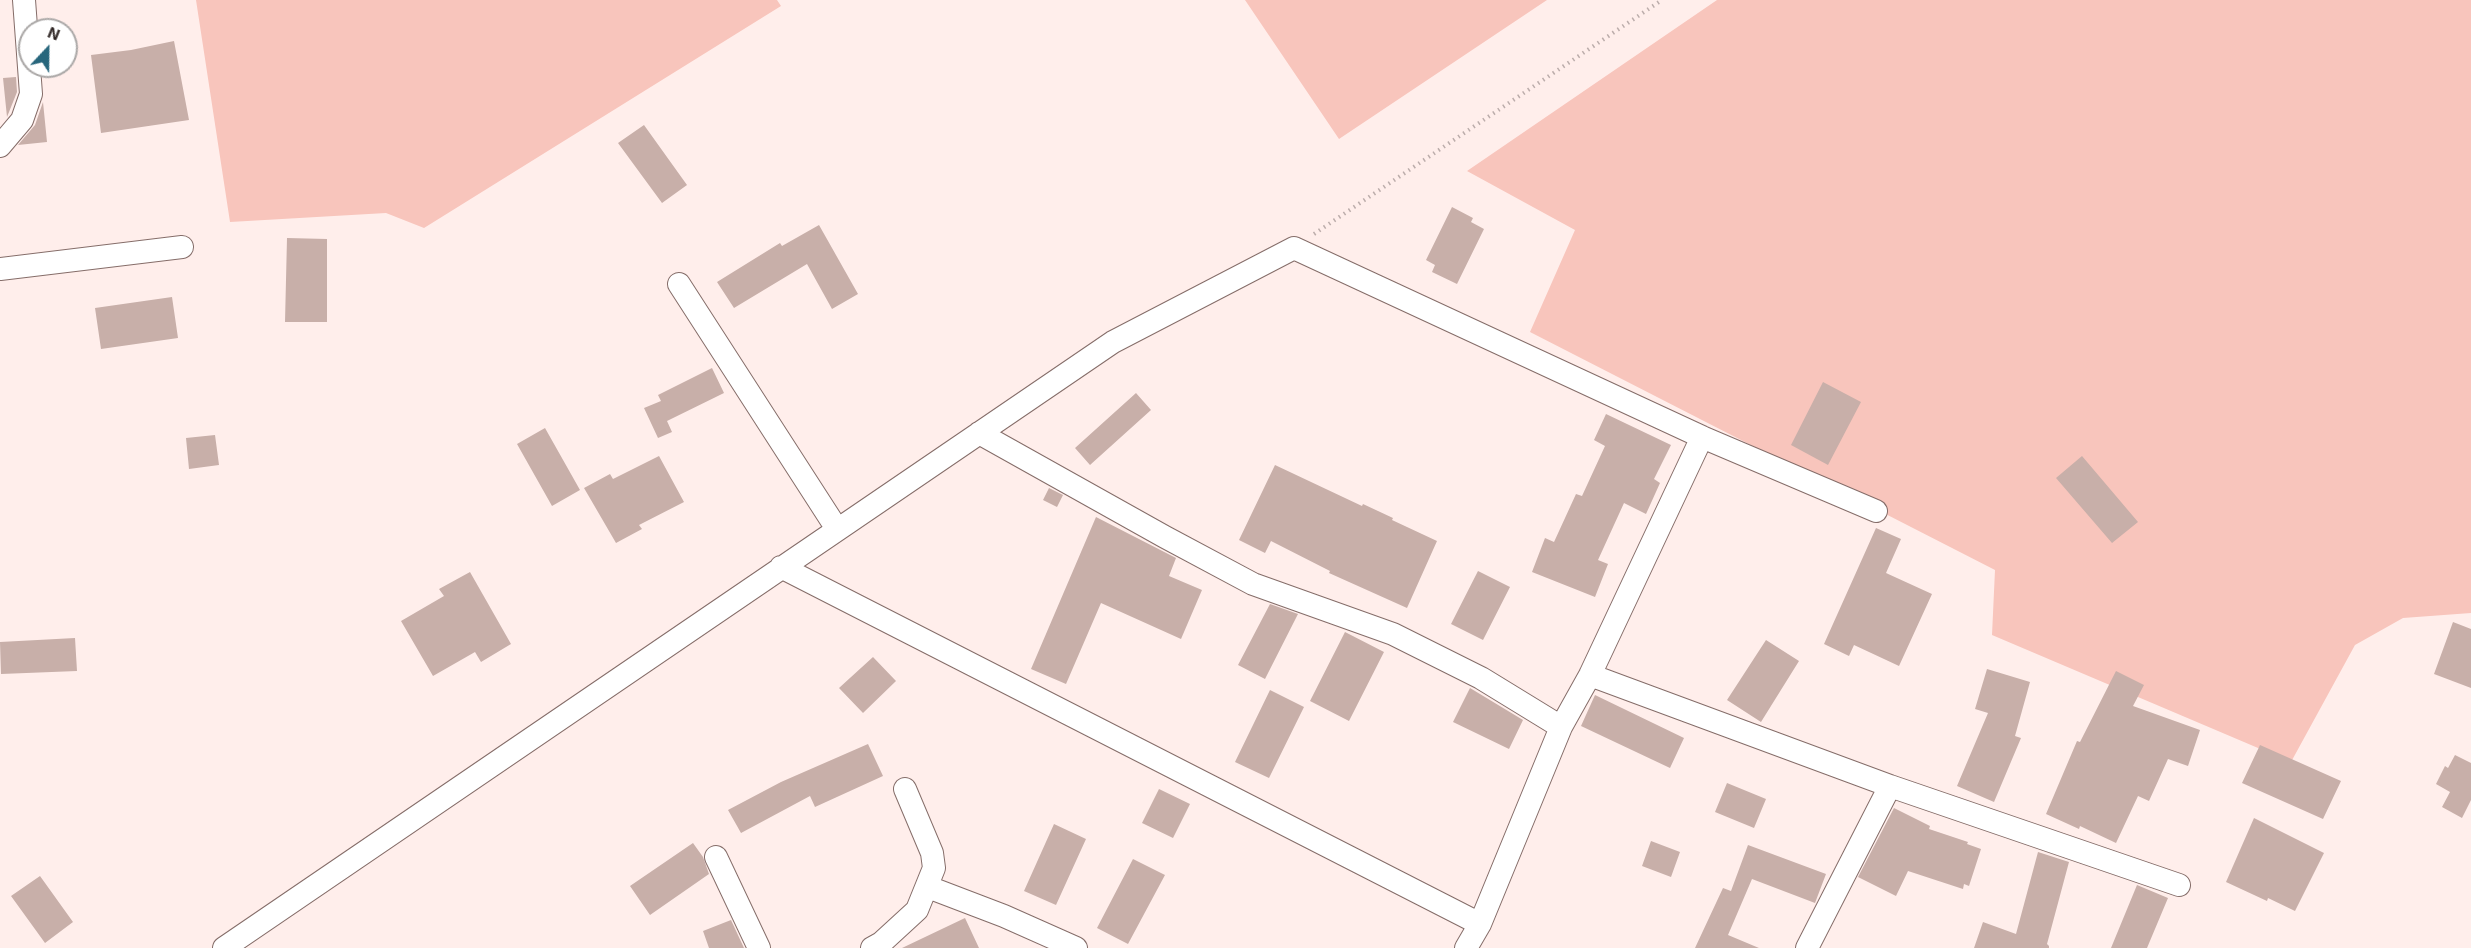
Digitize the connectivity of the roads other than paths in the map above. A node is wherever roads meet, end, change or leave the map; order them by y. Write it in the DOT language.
graph roads {
  1 [pos="24,0"];
  2 [pos="0,146"];
  3 [pos="182,247"];
  4 [pos="0,269"];
  5 [pos="679,284"];
  6 [pos="979,433"];
  7 [pos="1702,437"];
  8 [pos="1876,511"];
  9 [pos="837,529"];
  10 [pos="781,567"];
  11 [pos="1590,675"];
  12 [pos="1561,727"];
  13 [pos="1890,786"];
  14 [pos="905,789"];
  15 [pos="716,857"];
  16 [pos="2179,885"];
  17 [pos="928,887"];
  18 [pos="1480,924"];
  19 [pos="224,948"];
  20 [pos="759,948"];
  21 [pos="872,948"];
  22 [pos="1076,948"];
  23 [pos="1466,948"];
  24 [pos="1807,948"];
  1 -- 2 [label="street"];
  3 -- 4 [label="street"];
  5 -- 9 [label="street"];
  6 -- 7 [label="street"];
  6 -- 9 [label="street"];
  6 -- 12 [label="street"];
  7 -- 8 [label="street"];
  7 -- 11 [label="street"];
  9 -- 10 [label="street"];
  10 -- 18 [label="street"];
  10 -- 19 [label="street"];
  11 -- 12 [label="street"];
  11 -- 13 [label="street"];
  12 -- 18 [label="street"];
  13 -- 16 [label="street"];
  13 -- 24 [label="street"];
  14 -- 17 [label="street"];
  15 -- 20 [label="street"];
  17 -- 21 [label="street"];
  17 -- 22 [label="street"];
  18 -- 23 [label="street"];
}
